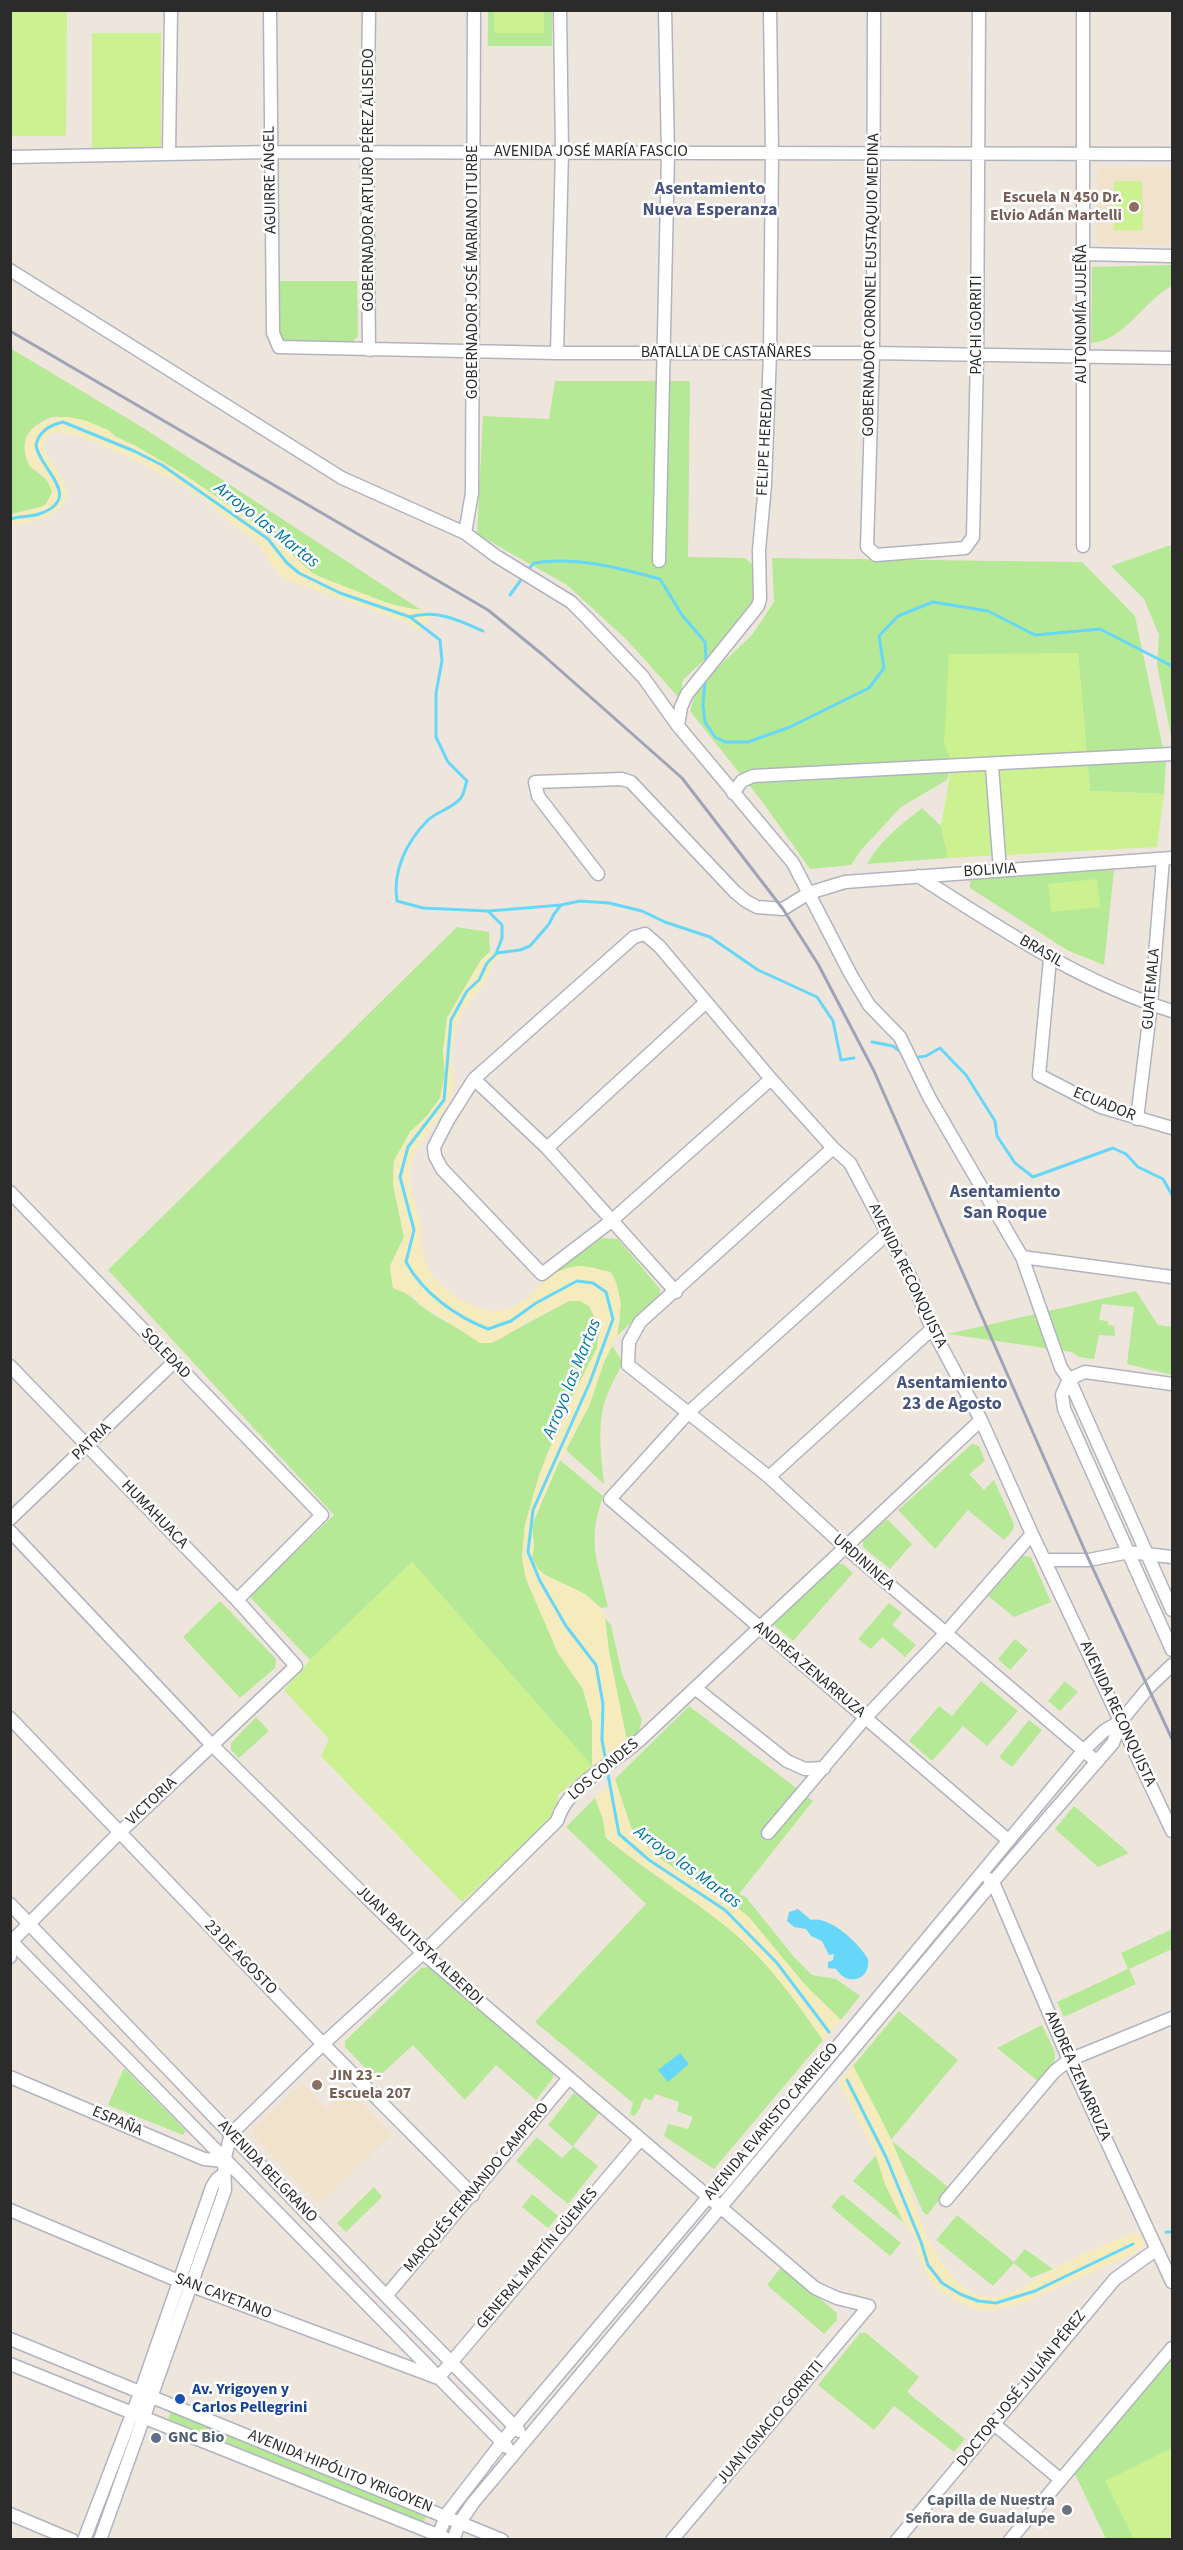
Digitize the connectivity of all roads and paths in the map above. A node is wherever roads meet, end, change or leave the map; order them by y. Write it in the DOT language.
graph roads {
  1 [pos="171,10"];
  2 [pos="270,10"];
  3 [pos="369,10"];
  4 [pos="474,10"];
  5 [pos="561,10"];
  6 [pos="665,10"];
  7 [pos="770,10"];
  8 [pos="874,10"];
  9 [pos="979,10"];
  10 [pos="1083,10"];
  11 [pos="562,151"];
  12 [pos="270,152"];
  13 [pos="367,152"];
  14 [pos="473,152"];
  15 [pos="668,153"];
  16 [pos="772,153"];
  17 [pos="169,154"];
  18 [pos="875,154"];
  19 [pos="978,154"];
  20 [pos="1083,154"];
  21 [pos="1173,154"];
  22 [pos="10,157"];
  23 [pos="1082,254"];
  24 [pos="1173,256"];
  25 [pos="10,270"];
  26 [pos="279,347"];
  27 [pos="369,350"];
  28 [pos="472,352"];
  29 [pos="557,353"];
  30 [pos="770,353"];
  31 [pos="873,353"];
  32 [pos="663,354"];
  33 [pos="977,356"];
  34 [pos="1083,357"];
  35 [pos="1173,358"];
  36 [pos="465,533"];
  37 [pos="1083,546"];
  38 [pos="876,555"];
  39 [pos="659,561"];
  40 [pos="678,726"];
  41 [pos="1173,754"];
  42 [pos="992,767"];
  43 [pos="733,793"];
  44 [pos="1168,859"];
  45 [pos="1000,870"];
  46 [pos="598,874"];
  47 [pos="918,876"];
  48 [pos="809,893"];
  49 [pos="1050,959"];
  50 [pos="706,1002"];
  51 [pos="1151,1004"];
  52 [pos="1173,1011"];
  53 [pos="474,1079"];
  54 [pos="771,1079"];
  55 [pos="1137,1119"];
  56 [pos="1173,1128"];
  57 [pos="547,1148"];
  58 [pos="832,1148"];
  59 [pos="10,1192"];
  60 [pos="610,1222"];
  61 [pos="887,1234"];
  62 [pos="1022,1257"];
  63 [pos="1173,1277"];
  64 [pos="675,1292"];
  65 [pos="932,1329"];
  66 [pos="173,1363"];
  67 [pos="10,1366"];
  68 [pos="1069,1379"];
  69 [pos="1173,1384"];
  70 [pos="688,1413"];
  71 [pos="981,1419"];
  72 [pos="87,1447"];
  73 [pos="769,1477"];
  74 [pos="10,1519"];
  75 [pos="10,1532"];
  76 [pos="1032,1534"];
  77 [pos="845,1547"];
  78 [pos="1129,1552"];
  79 [pos="1148,1554"];
  80 [pos="1173,1557"];
  81 [pos="1044,1560"];
  82 [pos="237,1600"];
  83 [pos="1173,1610"];
  84 [pos="759,1627"];
  85 [pos="945,1634"];
  86 [pos="1173,1650"];
  87 [pos="1173,1665"];
  88 [pos="296,1666"];
  89 [pos="695,1688"];
  90 [pos="866,1717"];
  91 [pos="10,1718"];
  92 [pos="1121,1721"];
  93 [pos="212,1745"];
  94 [pos="1083,1750"];
  95 [pos="1097,1762"];
  96 [pos="824,1768"];
  97 [pos="1173,1831"];
  98 [pos="119,1833"];
  99 [pos="768,1833"];
  100 [pos="1008,1840"];
  101 [pos="981,1872"];
  102 [pos="993,1882"];
  103 [pos="10,1904"];
  104 [pos="28,1923"];
  105 [pos="11,1941"];
  106 [pos="423,1953"];
  107 [pos="10,1957"];
  108 [pos="1173,2018"];
  109 [pos="323,2044"];
  110 [pos="1069,2060"];
  111 [pos="10,2078"];
  112 [pos="568,2079"];
  113 [pos="231,2134"];
  114 [pos="639,2141"];
  115 [pos="225,2167"];
  116 [pos="473,2195"];
  117 [pos="709,2196"];
  118 [pos="945,2199"];
  119 [pos="722,2207"];
  120 [pos="10,2210"];
  121 [pos="1157,2249"];
  122 [pos="1173,2282"];
  123 [pos="186,2284"];
  124 [pos="386,2296"];
  125 [pos="869,2306"];
  126 [pos="10,2339"];
  127 [pos="1173,2348"];
  128 [pos="450,2362"];
  129 [pos="10,2364"];
  130 [pos="438,2379"];
  131 [pos="146,2394"];
  132 [pos="138,2416"];
  133 [pos="994,2424"];
  134 [pos="514,2427"];
  135 [pos="527,2438"];
  136 [pos="502,2443"];
  137 [pos="514,2453"];
  138 [pos="1061,2480"];
  139 [pos="10,2514"];
  140 [pos="446,2515"];
  141 [pos="460,2522"];
  142 [pos="445,2539"];
  143 [pos="72,2540"];
  144 [pos="84,2540"];
  145 [pos="100,2540"];
  146 [pos="502,2540"];
  147 [pos="672,2540"];
  148 [pos="897,2540"];
  149 [pos="1010,2540"];
  1 -- 17 [label="street"];
  2 -- 12 [label="street, AGUIRRE ÁNGEL"];
  3 -- 13 [label="street, GOBERNADOR ARTURO PÉREZ ALISEDO"];
  4 -- 14 [label="street, GOBERNADOR JOSÉ MARIANO ITURBE"];
  5 -- 11 [label="street"];
  6 -- 15 [label="street"];
  7 -- 16 [label="street, FELIPE HEREDIA"];
  8 -- 18 [label="street, GOBERNADOR CORONEL EUSTAQUIO MEDINA"];
  9 -- 19 [label="street, PACHI GORRITI"];
  10 -- 20 [label="street, AUTONOMÍA JUJEÑA"];
  11 -- 14 [label="street, AVENIDA JOSÉ MARÍA FASCIO"];
  11 -- 15 [label="street, AVENIDA JOSÉ MARÍA FASCIO"];
  11 -- 29 [label="street"];
  12 -- 13 [label="street, AVENIDA JOSÉ MARÍA FASCIO"];
  12 -- 17 [label="street, AVENIDA JOSÉ MARÍA FASCIO"];
  12 -- 26 [label="street, AGUIRRE ÁNGEL"];
  13 -- 14 [label="street, AVENIDA JOSÉ MARÍA FASCIO"];
  13 -- 27 [label="street, GOBERNADOR ARTURO PÉREZ ALISEDO"];
  14 -- 28 [label="street, GOBERNADOR JOSÉ MARIANO ITURBE"];
  15 -- 16 [label="street, AVENIDA JOSÉ MARÍA FASCIO"];
  15 -- 32 [label="street"];
  16 -- 18 [label="street, AVENIDA JOSÉ MARÍA FASCIO"];
  16 -- 30 [label="street, FELIPE HEREDIA"];
  17 -- 22 [label="street, AVENIDA JOSÉ MARÍA FASCIO"];
  18 -- 19 [label="street, AVENIDA JOSÉ MARÍA FASCIO"];
  18 -- 31 [label="street, GOBERNADOR CORONEL EUSTAQUIO MEDINA"];
  19 -- 20 [label="street, AVENIDA JOSÉ MARÍA FASCIO"];
  19 -- 33 [label="street, PACHI GORRITI"];
  20 -- 21 [label="street, AVENIDA JOSÉ MARÍA FASCIO"];
  20 -- 23 [label="street, AUTONOMÍA JUJEÑA"];
  23 -- 24 [label="street"];
  23 -- 34 [label="street, AUTONOMÍA JUJEÑA"];
  25 -- 36 [label="street"];
  26 -- 27 [label="street, BATALLA DE CASTAÑARES"];
  27 -- 28 [label="street, BATALLA DE CASTAÑARES"];
  28 -- 29 [label="street, BATALLA DE CASTAÑARES"];
  28 -- 36 [label="street, GOBERNADOR JOSÉ MARIANO ITURBE"];
  29 -- 32 [label="street, BATALLA DE CASTAÑARES"];
  30 -- 31 [label="street, BATALLA DE CASTAÑARES"];
  30 -- 32 [label="street, BATALLA DE CASTAÑARES"];
  30 -- 40 [label="street, FELIPE HEREDIA"];
  31 -- 33 [label="street, BATALLA DE CASTAÑARES"];
  31 -- 38 [label="street, GOBERNADOR CORONEL EUSTAQUIO MEDINA"];
  32 -- 39 [label="street"];
  33 -- 34 [label="street, BATALLA DE CASTAÑARES"];
  33 -- 38 [label="street, PACHI GORRITI"];
  34 -- 35 [label="street, BATALLA DE CASTAÑARES"];
  34 -- 37 [label="street, AUTONOMÍA JUJEÑA"];
  36 -- 40 [label="street"];
  40 -- 43 [label="street"];
  41 -- 43 [label="street"];
  42 -- 45 [label="street"];
  43 -- 48 [label="street"];
  44 -- 45 [label="street, BOLIVIA"];
  44 -- 51 [label="street, GUATEMALA"];
  45 -- 47 [label="street, BOLIVIA"];
  46 -- 48 [label="street, BOLIVIA"];
  47 -- 48 [label="street, BOLIVIA"];
  47 -- 49 [label="street, BRASIL"];
  48 -- 62 [label="street"];
  49 -- 51 [label="street, BRASIL"];
  49 -- 55 [label="street, ECUADOR"];
  50 -- 53 [label="street, AVENIDA RECONQUISTA"];
  50 -- 54 [label="street, AVENIDA RECONQUISTA"];
  50 -- 57 [label="street"];
  51 -- 52 [label="street, BRASIL"];
  51 -- 55 [label="street, GUATEMALA"];
  53 -- 57 [label="street"];
  53 -- 60 [label="street"];
  54 -- 58 [label="street, AVENIDA RECONQUISTA"];
  54 -- 60 [label="street"];
  55 -- 56 [label="street, ECUADOR"];
  57 -- 60 [label="street"];
  58 -- 61 [label="street, AVENIDA RECONQUISTA"];
  58 -- 64 [label="street"];
  59 -- 66 [label="street, SOLEDAD"];
  60 -- 64 [label="street"];
  61 -- 65 [label="street, AVENIDA RECONQUISTA"];
  61 -- 70 [label="street"];
  62 -- 63 [label="street"];
  62 -- 68 [label="street"];
  64 -- 70 [label="street, URDININEA"];
  65 -- 71 [label="street, AVENIDA RECONQUISTA"];
  65 -- 73 [label="street"];
  66 -- 72 [label="street, PATRIA"];
  66 -- 82 [label="street, SOLEDAD"];
  67 -- 72 [label="street, HUMAHUACA"];
  68 -- 69 [label="street"];
  68 -- 78 [label="street"];
  68 -- 79 [label="street"];
  70 -- 73 [label="street, URDININEA"];
  70 -- 84 [label="street, ANDREA ZENARRUZA"];
  71 -- 76 [label="street, AVENIDA RECONQUISTA"];
  71 -- 77 [label="street, LOS CONDES"];
  72 -- 74 [label="street, PATRIA"];
  72 -- 82 [label="street, HUMAHUACA"];
  73 -- 77 [label="street, URDININEA"];
  75 -- 93 [label="street, JUAN BAUTISTA ALBERDI"];
  76 -- 81 [label="street, AVENIDA RECONQUISTA"];
  76 -- 85 [label="street"];
  77 -- 84 [label="street, LOS CONDES"];
  77 -- 85 [label="street, URDININEA"];
  78 -- 79 [label="street"];
  78 -- 81 [label="street"];
  78 -- 86 [label="street"];
  79 -- 80 [label="street"];
  79 -- 83 [label="street"];
  81 -- 92 [label="street, AVENIDA RECONQUISTA"];
  82 -- 88 [label="street, HUMAHUACA"];
  84 -- 89 [label="street, LOS CONDES"];
  84 -- 90 [label="street, ANDREA ZENARRUZA"];
  85 -- 90 [label="street"];
  85 -- 94 [label="street, URDININEA"];
  87 -- 92 [label="street, AVENIDA EVARISTO CARRIEGO"];
  88 -- 93 [label="street, VICTORIA"];
  89 -- 96 [label="street"];
  89 -- 106 [label="street, LOS CONDES"];
  90 -- 96 [label="street"];
  90 -- 100 [label="street, ANDREA ZENARRUZA"];
  91 -- 98 [label="street, 23 DE AGOSTO"];
  92 -- 94 [label="street, AVENIDA EVARISTO CARRIEGO"];
  92 -- 95 [label="street, AVENIDA EVARISTO CARRIEGO"];
  92 -- 97 [label="street, AVENIDA RECONQUISTA"];
  93 -- 98 [label="street, VICTORIA"];
  93 -- 106 [label="street, JUAN BAUTISTA ALBERDI"];
  94 -- 95 [label="street, URDININEA"];
  94 -- 100 [label="street, AVENIDA EVARISTO CARRIEGO"];
  95 -- 102 [label="street, AVENIDA EVARISTO CARRIEGO"];
  96 -- 99 [label="street"];
  98 -- 104 [label="street, VICTORIA"];
  98 -- 109 [label="street, 23 DE AGOSTO"];
  100 -- 101 [label="street, AVENIDA EVARISTO CARRIEGO"];
  101 -- 102 [label="street, ANDREA ZENARRUZA"];
  101 -- 117 [label="street, AVENIDA EVARISTO CARRIEGO"];
  102 -- 110 [label="street, ANDREA ZENARRUZA"];
  102 -- 119 [label="street, AVENIDA EVARISTO CARRIEGO"];
  103 -- 104 [label="street, AVENIDA BELGRANO"];
  104 -- 105 [label="street, VICTORIA"];
  104 -- 113 [label="street, AVENIDA BELGRANO"];
  105 -- 107 [label="street"];
  105 -- 115 [label="street, AVENIDA BELGRANO"];
  106 -- 109 [label="street, LOS CONDES"];
  106 -- 112 [label="street, JUAN BAUTISTA ALBERDI"];
  108 -- 110 [label="street"];
  109 -- 113 [label="street, LOS CONDES"];
  109 -- 116 [label="street, 23 DE AGOSTO"];
  110 -- 118 [label="street"];
  110 -- 121 [label="street, ANDREA ZENARRUZA"];
  111 -- 115 [label="street, ESPAÑA"];
  112 -- 114 [label="street, JUAN BAUTISTA ALBERDI"];
  112 -- 116 [label="street, MARQUÉS FERNANDO CAMPERO"];
  113 -- 115 [label="street"];
  113 -- 124 [label="street, AVENIDA BELGRANO"];
  114 -- 117 [label="street, JUAN BAUTISTA ALBERDI"];
  114 -- 128 [label="street, GENERAL MARTÍN GÜEMES"];
  115 -- 123 [label="street"];
  115 -- 130 [label="street, AVENIDA BELGRANO"];
  116 -- 124 [label="street, MARQUÉS FERNANDO CAMPERO"];
  117 -- 119 [label="street, JUAN BAUTISTA ALBERDI"];
  117 -- 134 [label="street, AVENIDA EVARISTO CARRIEGO"];
  119 -- 125 [label="street, JUAN BAUTISTA ALBERDI"];
  119 -- 135 [label="street, AVENIDA EVARISTO CARRIEGO"];
  120 -- 123 [label="street, SAN CAYETANO"];
  121 -- 122 [label="street, ANDREA ZENARRUZA"];
  121 -- 133 [label="street, DOCTOR JOSÉ JULIÁN PÉREZ"];
  123 -- 130 [label="street, SAN CAYETANO"];
  123 -- 131 [label="street"];
  124 -- 128 [label="street, AVENIDA BELGRANO"];
  125 -- 147 [label="street, JUAN IGNACIO GORRITI"];
  126 -- 131 [label="street, AVENIDA HIPÓLITO YRIGOYEN"];
  127 -- 138 [label="street"];
  128 -- 130 [label="street, GENERAL MARTÍN GÜEMES"];
  128 -- 134 [label="street, AVENIDA BELGRANO"];
  129 -- 132 [label="street, AVENIDA HIPÓLITO YRIGOYEN"];
  130 -- 136 [label="street, AVENIDA BELGRANO"];
  131 -- 132 [label="street"];
  131 -- 140 [label="street, AVENIDA HIPÓLITO YRIGOYEN"];
  132 -- 142 [label="street, AVENIDA HIPÓLITO YRIGOYEN"];
  132 -- 144 [label="street"];
  132 -- 145 [label="street"];
  133 -- 138 [label="street"];
  133 -- 148 [label="street, DOCTOR JOSÉ JULIÁN PÉREZ"];
  134 -- 135 [label="street, AVENIDA BELGRANO"];
  134 -- 136 [label="street, AVENIDA EVARISTO CARRIEGO"];
  135 -- 137 [label="street, AVENIDA EVARISTO CARRIEGO"];
  136 -- 137 [label="street, AVENIDA BELGRANO"];
  136 -- 140 [label="street, AVENIDA EVARISTO CARRIEGO"];
  137 -- 141 [label="street, AVENIDA EVARISTO CARRIEGO"];
  138 -- 149 [label="street"];
  139 -- 143 [label="street"];
  140 -- 141 [label="street, AVENIDA HIPÓLITO YRIGOYEN"];
  140 -- 142 [label="street, AVENIDA EVARISTO CARRIEGO"];
  141 -- 142 [label="street, AVENIDA EVARISTO CARRIEGO"];
  141 -- 146 [label="street, AVENIDA HIPÓLITO YRIGOYEN"];
}
